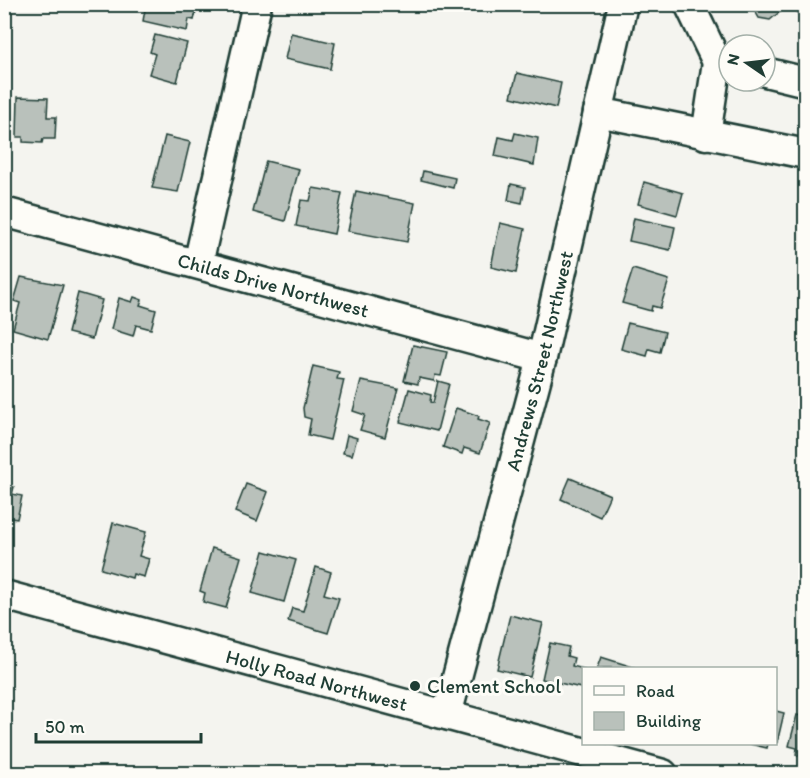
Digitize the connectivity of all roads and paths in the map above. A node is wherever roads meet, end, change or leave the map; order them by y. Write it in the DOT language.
graph roads {
  1 [pos="257,4"];
  2 [pos="623,4"];
  3 [pos="688,4"];
  4 [pos="717,53"];
  5 [pos="777,75"];
  6 [pos="806,82"];
  7 [pos="717,88"];
  8 [pos="598,112"];
  9 [pos="706,135"];
  10 [pos="806,154"];
  11 [pos="4,212"];
  12 [pos="198,264"];
  13 [pos="542,358"];
  14 [pos="4,595"];
  15 [pos="447,715"];
  16 [pos="663,774"];
  1 -- 12 [label="street"];
  2 -- 8 [label="street, Andrews Street Northwest"];
  3 -- 4 [label="street"];
  5 -- 6 [label="street"];
  7 -- 9 [label="street"];
  8 -- 9 [label="street"];
  8 -- 13 [label="street, Andrews Street Northwest"];
  9 -- 10 [label="street"];
  11 -- 12 [label="street, Childs Drive Northwest"];
  12 -- 13 [label="street, Childs Drive Northwest"];
  13 -- 15 [label="street, Andrews Street Northwest"];
  14 -- 15 [label="street, Holly Road Northwest"];
  15 -- 16 [label="street, Holly Road Northwest"];
}
